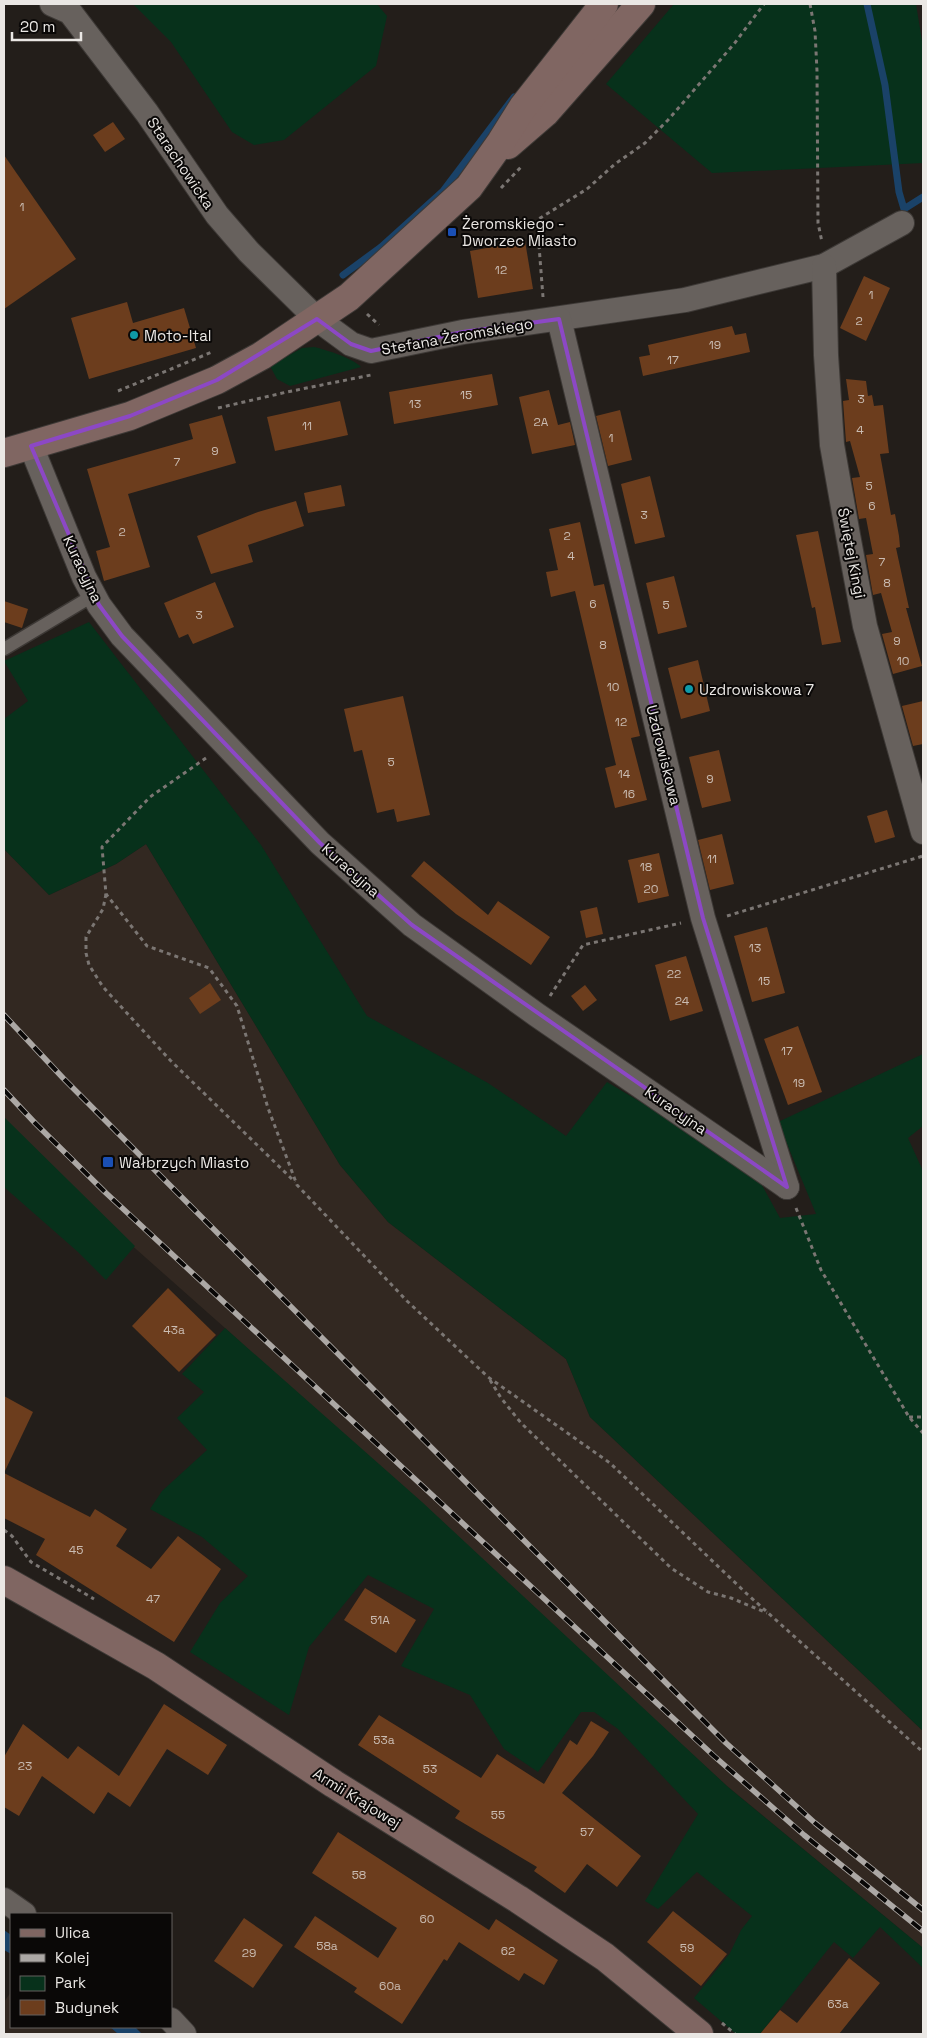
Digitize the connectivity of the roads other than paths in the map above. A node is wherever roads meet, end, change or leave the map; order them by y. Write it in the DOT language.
graph roads {
  1 [pos="52,4"];
  2 [pos="604,4"];
  3 [pos="641,4"];
  4 [pos="489,160"];
  5 [pos="902,223"];
  6 [pos="824,257"];
  7 [pos="317,319"];
  8 [pos="552,320"];
  9 [pos="31,446"];
  10 [pos="4,453"];
  11 [pos="94,595"];
  12 [pos="4,648"];
  13 [pos="923,832"];
  14 [pos="787,1186"];
  15 [pos="4,1580"];
  16 [pos="4,1900"];
  17 [pos="23,1913"];
  18 [pos="172,2021"];
  19 [pos="184,2034"];
  20 [pos="699,2034"];
  1 -- 7 [label="street, Starachowicka"];
  2 -- 4 [label="main road"];
  3 -- 4 [label="main road"];
  4 -- 7 [label="main road"];
  5 -- 6 [label="street, Stefana Żeromskiego"];
  6 -- 8 [label="street, Stefana Żeromskiego"];
  6 -- 13 [label="street, Świętej Kingi"];
  7 -- 8 [label="street, Stefana Żeromskiego"];
  7 -- 9 [label="main road"];
  8 -- 14 [label="street, Uzdrowiskowa"];
  9 -- 10 [label="main road"];
  9 -- 11 [label="street, Kuracyjna"];
  11 -- 12 [label="lane"];
  11 -- 14 [label="street, Kuracyjna"];
  15 -- 20 [label="main road, Armii Krajowej"];
  16 -- 17 [label="street"];
  18 -- 19 [label="street"];
}
